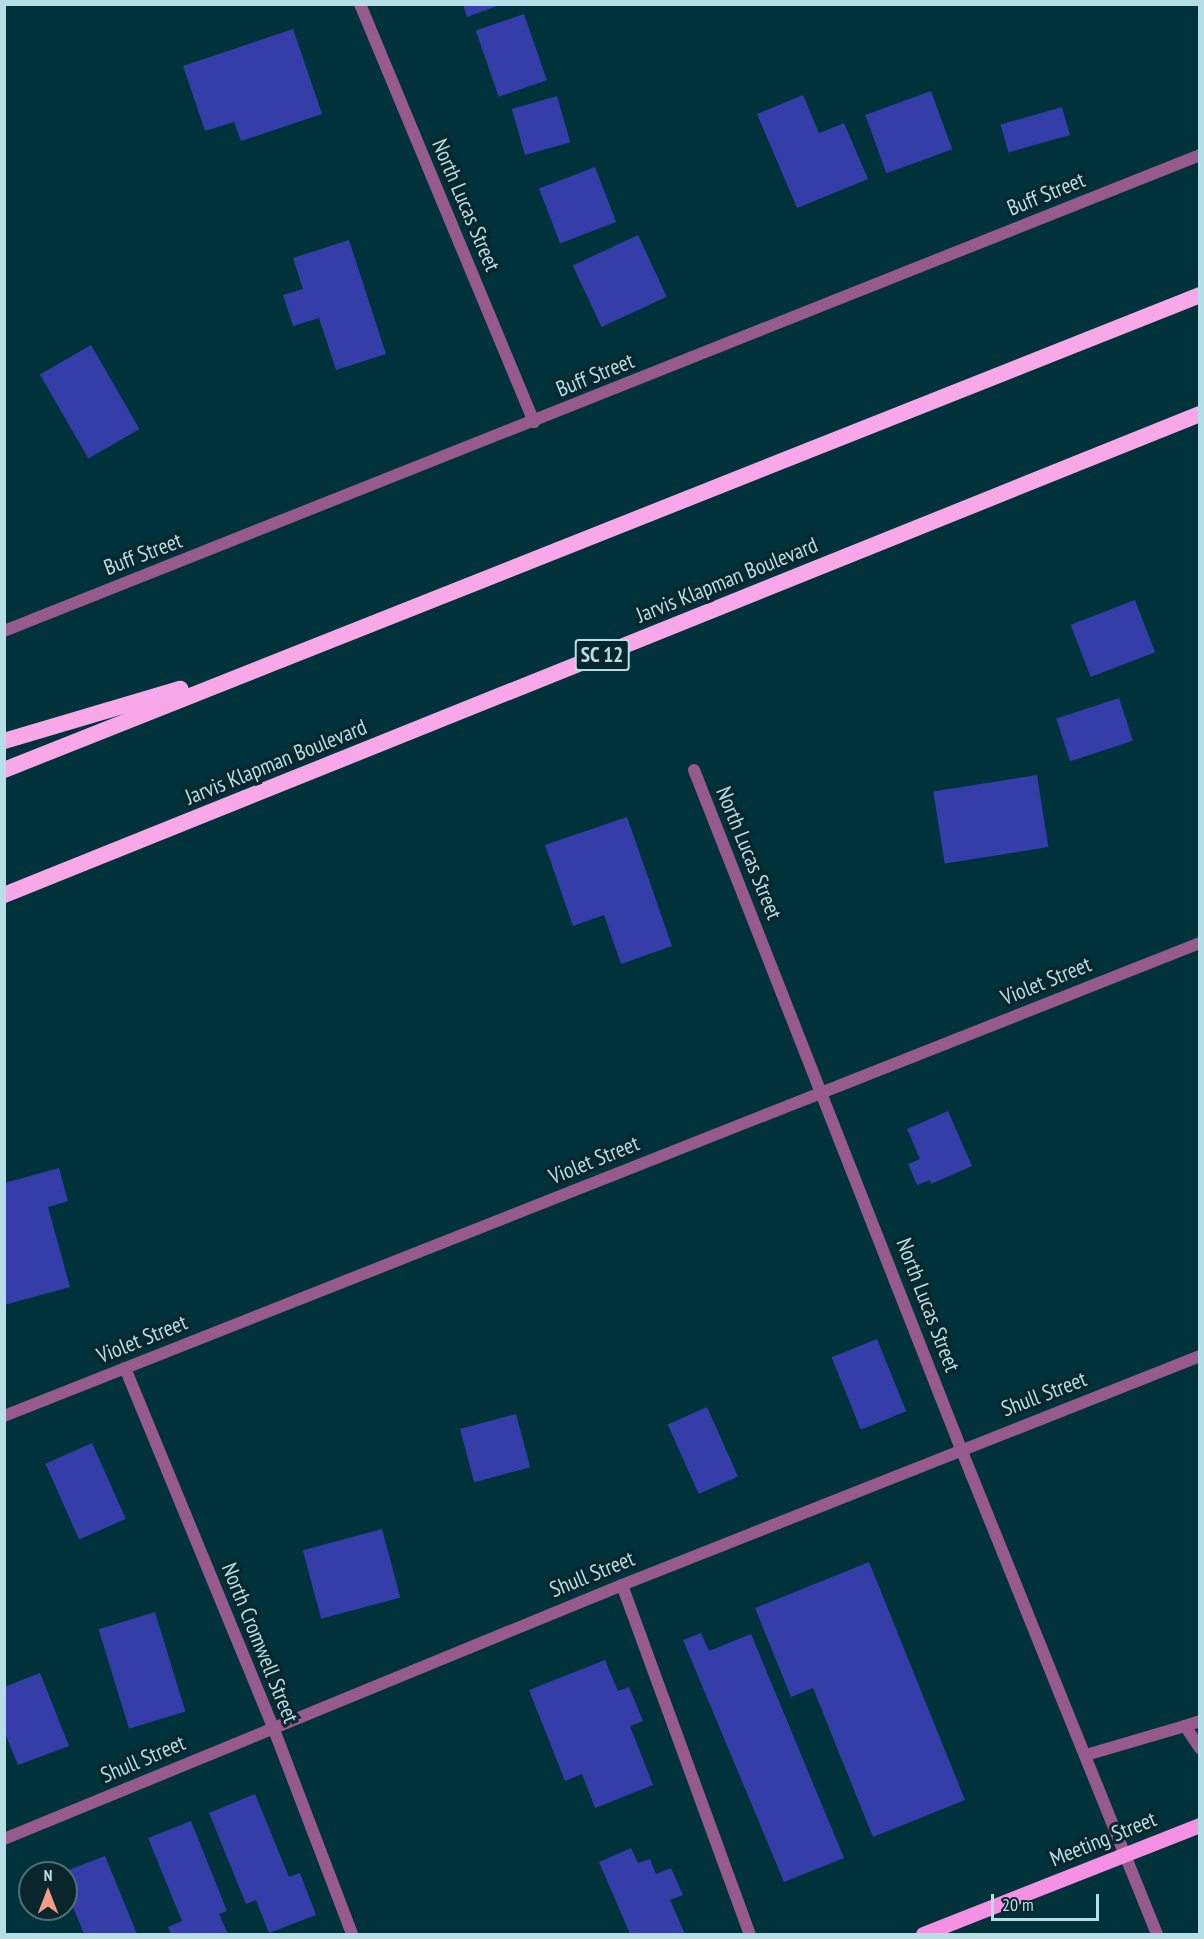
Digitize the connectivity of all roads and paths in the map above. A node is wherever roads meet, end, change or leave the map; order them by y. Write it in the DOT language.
graph roads {
  1 [pos="360,4"];
  2 [pos="1200,155"];
  3 [pos="1200,295"];
  4 [pos="1200,414"];
  5 [pos="534,423"];
  6 [pos="4,631"];
  7 [pos="279,659"];
  8 [pos="4,741"];
  9 [pos="4,770"];
  10 [pos="694,770"];
  11 [pos="4,896"];
  12 [pos="1200,943"];
  13 [pos="822,1093"];
  14 [pos="1200,1356"];
  15 [pos="125,1368"];
  16 [pos="4,1416"];
  17 [pos="962,1449"];
  18 [pos="621,1585"];
  19 [pos="1200,1721"];
  20 [pos="1185,1726"];
  21 [pos="273,1727"];
  22 [pos="1200,1748"];
  23 [pos="1086,1755"];
  24 [pos="1200,1825"];
  25 [pos="4,1839"];
  26 [pos="1125,1854"];
  27 [pos="352,1935"];
  28 [pos="750,1935"];
  29 [pos="923,1935"];
  30 [pos="1157,1935"];
  1 -- 5 [label="street, North Lucas Street"];
  2 -- 5 [label="street, Buff Street"];
  3 -- 7 [label="highway"];
  4 -- 11 [label="highway, Jarvis Klapman Boulevard / SC 12"];
  5 -- 6 [label="street, Buff Street"];
  7 -- 8 [label="highway"];
  7 -- 9 [label="highway"];
  10 -- 13 [label="street, North Lucas Street"];
  12 -- 13 [label="street, Violet Street"];
  13 -- 15 [label="street, Violet Street"];
  13 -- 17 [label="street, North Lucas Street"];
  14 -- 17 [label="street, Shull Street"];
  15 -- 16 [label="street, Violet Street"];
  15 -- 21 [label="street, North Cromwell Street"];
  17 -- 18 [label="street, Shull Street"];
  17 -- 23 [label="street, North Lucas Street"];
  18 -- 21 [label="street, Shull Street"];
  18 -- 28 [label="street"];
  19 -- 20 [label="street"];
  20 -- 22 [label="street"];
  20 -- 23 [label="street"];
  21 -- 25 [label="street, Shull Street"];
  21 -- 27 [label="street, North Cromwell Street"];
  23 -- 26 [label="street, North Lucas Street"];
  24 -- 26 [label="main road, Meeting Street"];
  26 -- 29 [label="main road, Meeting Street"];
  26 -- 30 [label="street, North Lucas Street"];
}
